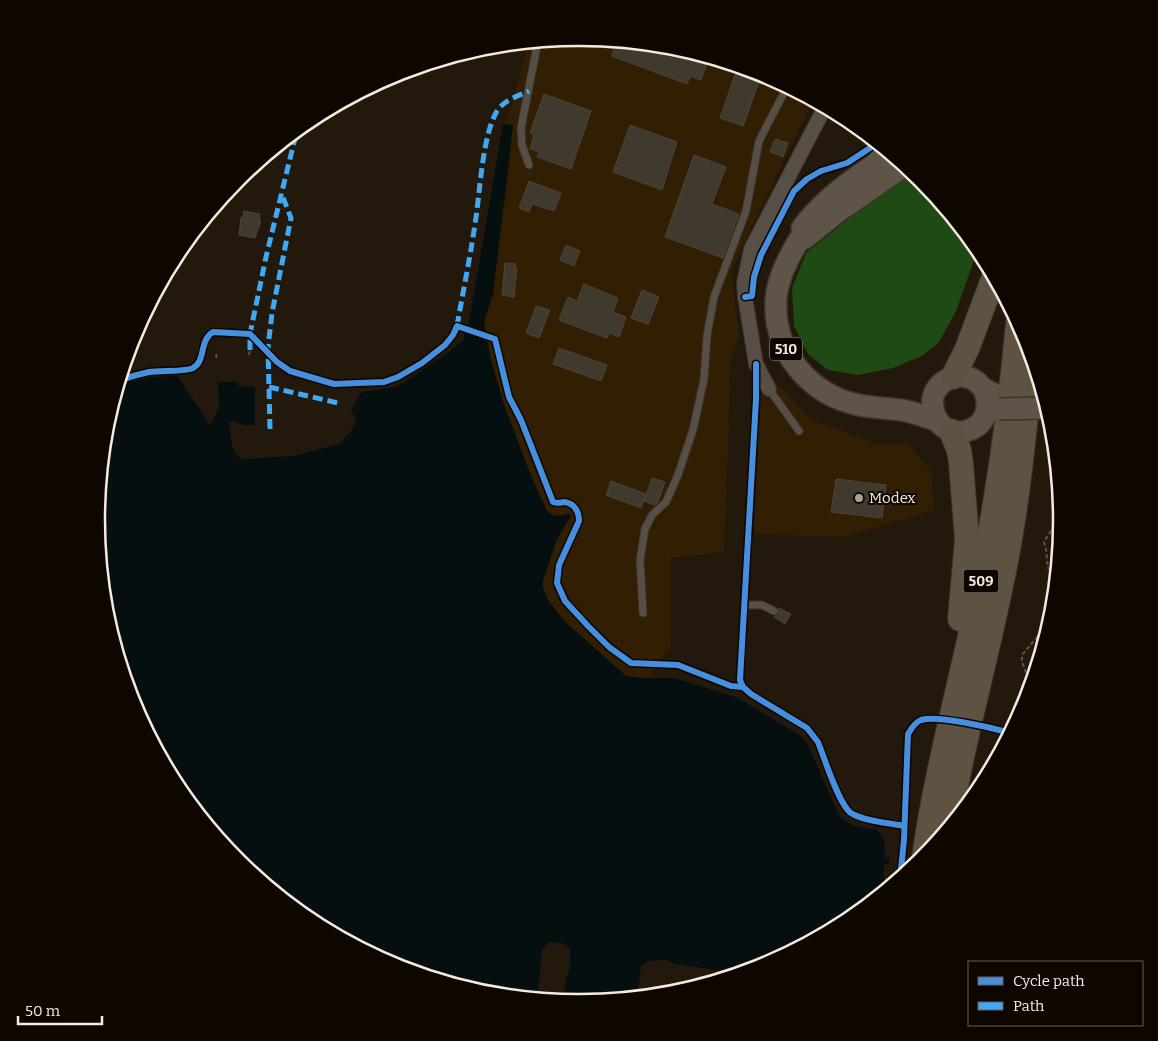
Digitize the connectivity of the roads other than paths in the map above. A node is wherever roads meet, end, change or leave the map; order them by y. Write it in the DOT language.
graph roads {
  1 [pos="537,48"];
  2 [pos="784,93"];
  3 [pos="822,113"];
  4 [pos="892,164"];
  5 [pos="529,165"];
  6 [pos="991,285"];
  7 [pos="1017,338"];
  8 [pos="1027,366"];
  9 [pos="953,377"];
  10 [pos="769,389"];
  11 [pos="934,394"];
  12 [pos="1012,395"];
  13 [pos="1039,405"];
  14 [pos="879,408"];
  15 [pos="944,426"];
  16 [pos="799,431"];
  17 [pos="744,605"];
  18 [pos="774,611"];
  19 [pos="643,613"];
  20 [pos="936,782"];
  21 [pos="952,813"];
  22 [pos="926,843"];
  1 -- 5 [label="lane"];
  2 -- 19 [label="lane"];
  3 -- 10 [label="street"];
  4 -- 14 [label="main road, 510"];
  6 -- 9 [label="highway"];
  7 -- 12 [label="highway, 509"];
  8 -- 12 [label="highway, 509"];
  9 -- 11 [label="main road, 510"];
  9 -- 12 [label="main road"];
  10 -- 16 [label="lane"];
  11 -- 14 [label="main road, 510"];
  11 -- 15 [label="main road"];
  12 -- 13 [label="main road, bridge"];
  12 -- 15 [label="main road, 510"];
  12 -- 20 [label="highway, 509"];
  12 -- 21 [label="highway, 509"];
  14 -- 15 [label="main road, 510"];
  15 -- 20 [label="highway, 509"];
  17 -- 18 [label="lane"];
  20 -- 22 [label="highway, 509"];
}
